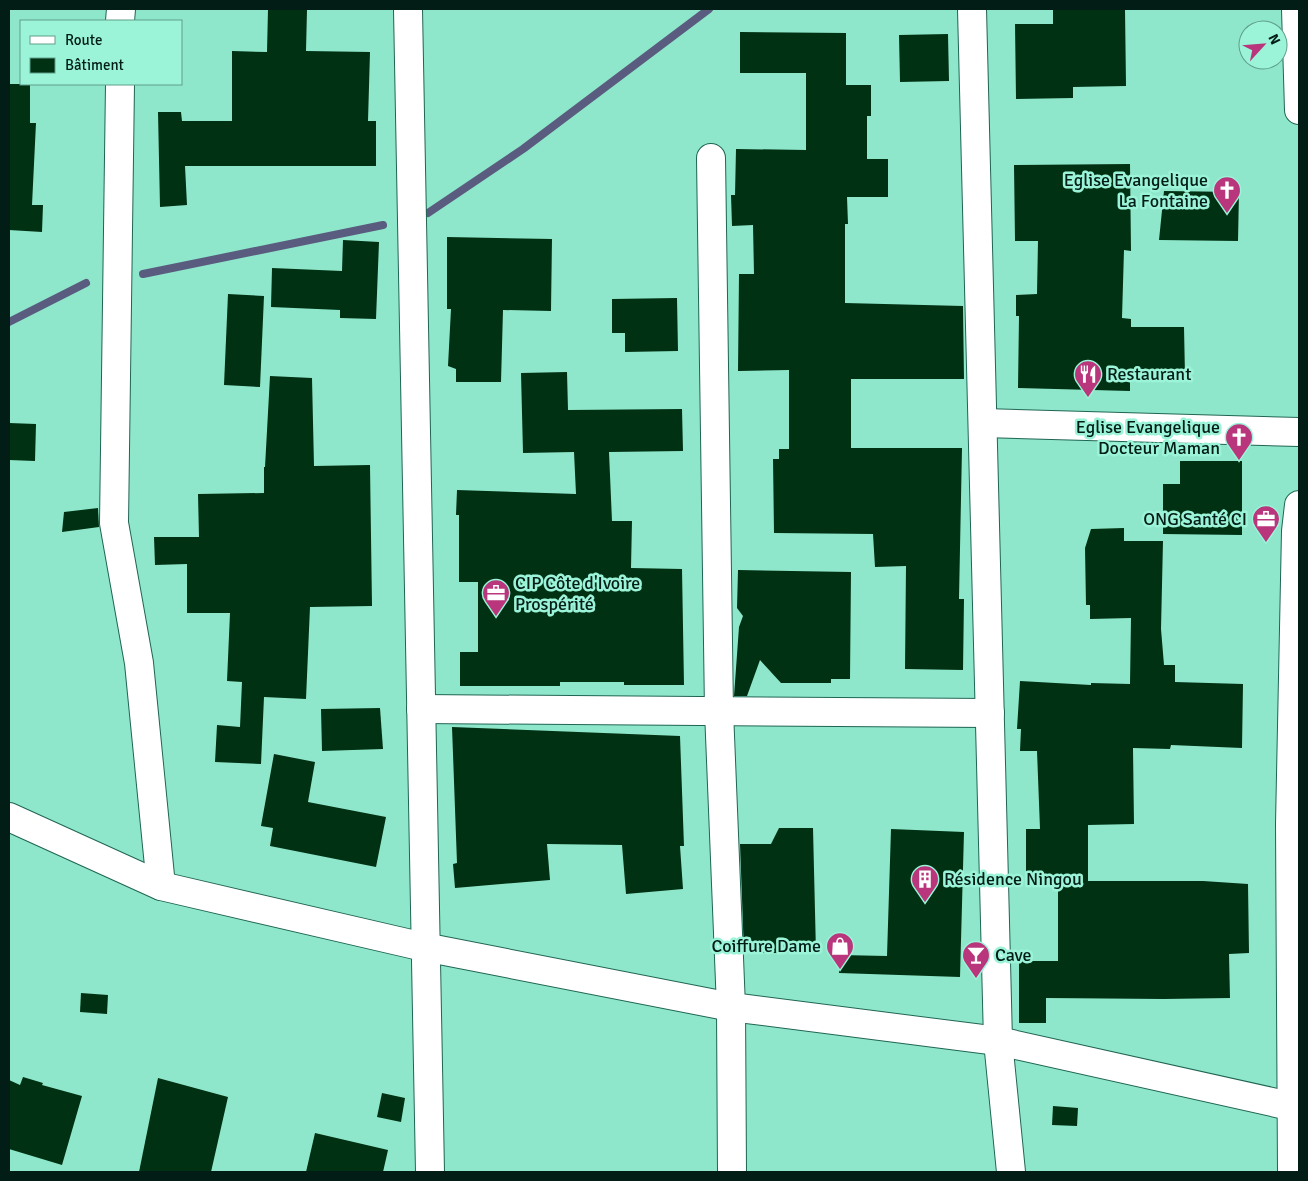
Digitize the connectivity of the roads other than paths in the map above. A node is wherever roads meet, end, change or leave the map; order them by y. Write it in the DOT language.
graph roads {
  1 [pos="408,9"];
  2 [pos="972,9"];
  3 [pos="1296,9"];
  4 [pos="120,85"];
  5 [pos="1299,110"];
  6 [pos="710,158"];
  7 [pos="983,423"];
  8 [pos="1299,432"];
  9 [pos="1299,505"];
  10 [pos="421,709"];
  11 [pos="719,711"];
  12 [pos="990,713"];
  13 [pos="9,816"];
  14 [pos="161,886"];
  15 [pos="424,947"];
  16 [pos="730,1008"];
  17 [pos="998,1041"];
  18 [pos="1295,1107"];
  19 [pos="430,1172"];
  20 [pos="732,1172"];
  21 [pos="1011,1172"];
  22 [pos="1292,1172"];
  1 -- 10 [label="street"];
  2 -- 7 [label="street"];
  3 -- 5 [label="street"];
  4 -- 14 [label="street"];
  6 -- 11 [label="street"];
  7 -- 8 [label="street"];
  7 -- 12 [label="street"];
  9 -- 18 [label="street"];
  10 -- 11 [label="street"];
  10 -- 15 [label="street"];
  11 -- 12 [label="street"];
  11 -- 16 [label="street"];
  12 -- 17 [label="street"];
  13 -- 14 [label="street"];
  14 -- 15 [label="street"];
  15 -- 16 [label="street"];
  15 -- 19 [label="street"];
  16 -- 17 [label="street"];
  16 -- 20 [label="street"];
  17 -- 18 [label="street"];
  17 -- 21 [label="street"];
  18 -- 22 [label="street"];
}
